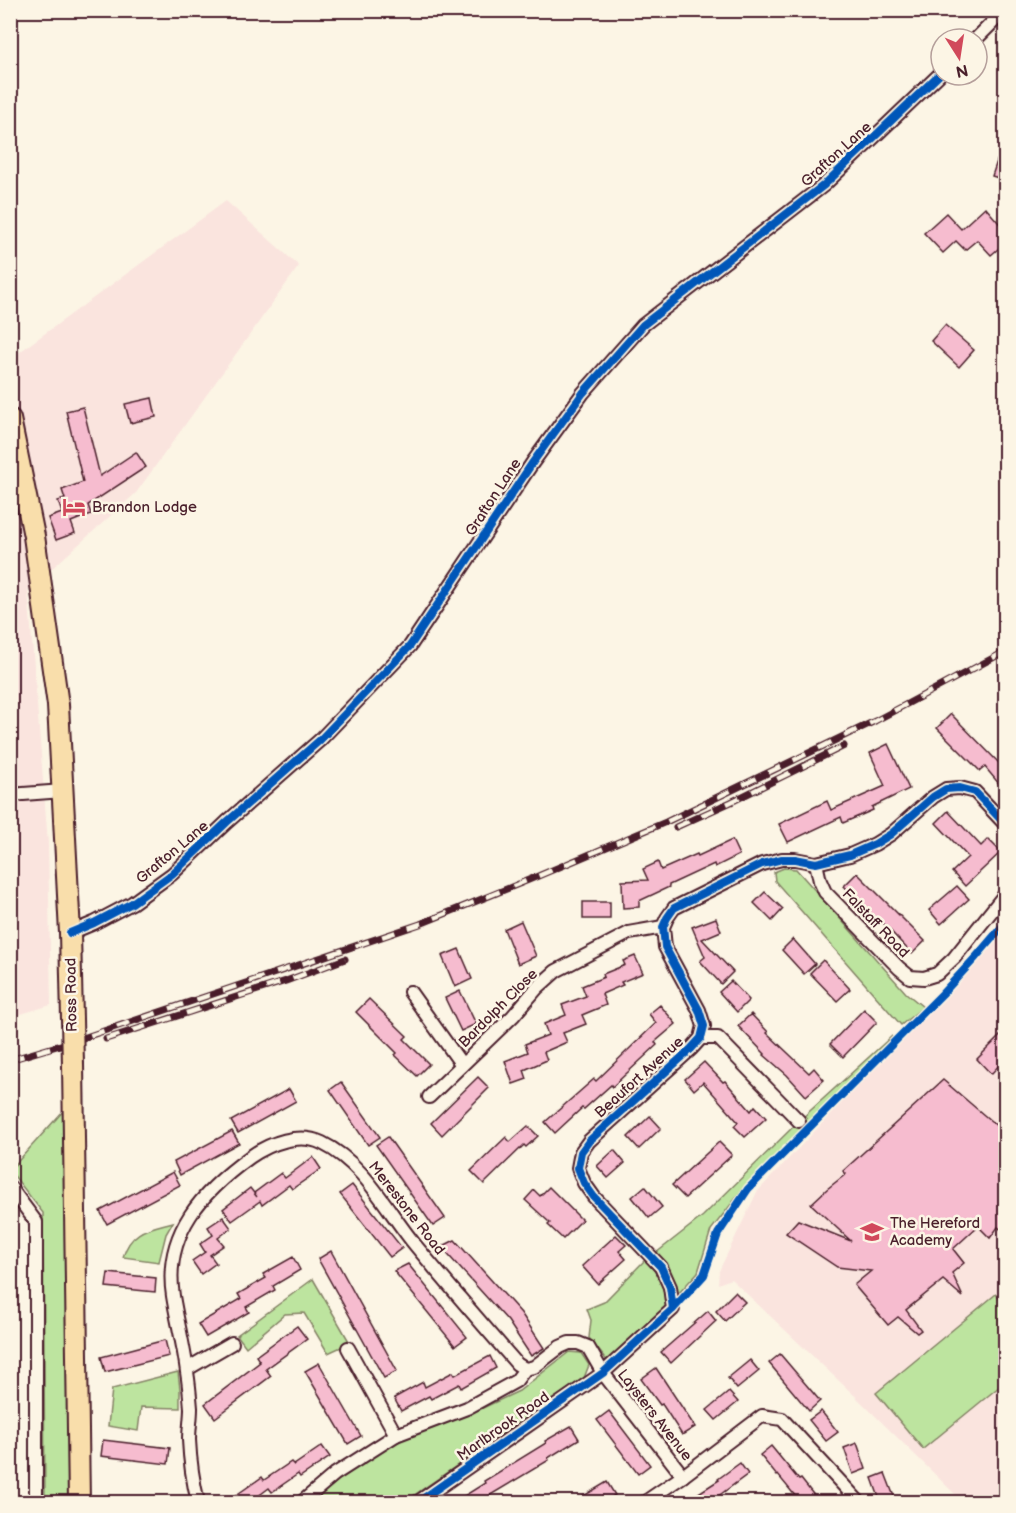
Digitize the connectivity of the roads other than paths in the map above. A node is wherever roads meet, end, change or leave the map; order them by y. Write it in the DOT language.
graph roads {
  1 [pos="1005,10"];
  2 [pos="988,27"];
  3 [pos="929,85"];
  4 [pos="10,419"];
  5 [pos="63,791"];
  6 [pos="10,795"];
  7 [pos="1005,825"];
  8 [pos="816,863"];
  9 [pos="1005,893"];
  10 [pos="663,927"];
  11 [pos="70,933"];
  12 [pos="410,992"];
  13 [pos="701,1038"];
  14 [pos="462,1065"];
  15 [pos="429,1097"];
  16 [pos="800,1121"];
  17 [pos="10,1187"];
  18 [pos="232,1342"];
  19 [pos="348,1348"];
  20 [pos="187,1369"];
  21 [pos="525,1369"];
  22 [pos="603,1373"];
  23 [pos="396,1435"];
  24 [pos="683,1476"];
  25 [pos="36,1503"];
  26 [pos="79,1503"];
  27 [pos="198,1503"];
  28 [pos="302,1503"];
  29 [pos="418,1503"];
  30 [pos="645,1503"];
  31 [pos="859,1503"];
  1 -- 2 [label="street"];
  3 -- 11 [label="street, Grafton Lane"];
  4 -- 5 [label="highway, Ross Road"];
  5 -- 6 [label="street"];
  5 -- 11 [label="highway, Ross Road"];
  7 -- 8 [label="street"];
  8 -- 9 [label="street, Falstaff Road"];
  8 -- 10 [label="street"];
  10 -- 13 [label="street, Beaufort Avenue"];
  10 -- 14 [label="street, Bardolph Close"];
  11 -- 26 [label="highway, Ross Road, bridge"];
  12 -- 14 [label="street"];
  13 -- 16 [label="street"];
  13 -- 22 [label="street, Beaufort Avenue"];
  14 -- 15 [label="street, Bardolph Close"];
  17 -- 25 [label="street"];
  18 -- 20 [label="street"];
  19 -- 23 [label="street"];
  20 -- 21 [label="street, Merestone Road"];
  20 -- 27 [label="street, Merestone Road"];
  21 -- 22 [label="street, Marlbrook Road"];
  21 -- 23 [label="street, Marlbrook Road"];
  22 -- 24 [label="street, Laysters Avenue"];
  22 -- 29 [label="street, Marlbrook Road"];
  23 -- 28 [label="street, Marlbrook Road"];
  24 -- 30 [label="street"];
  24 -- 31 [label="street"];
}
